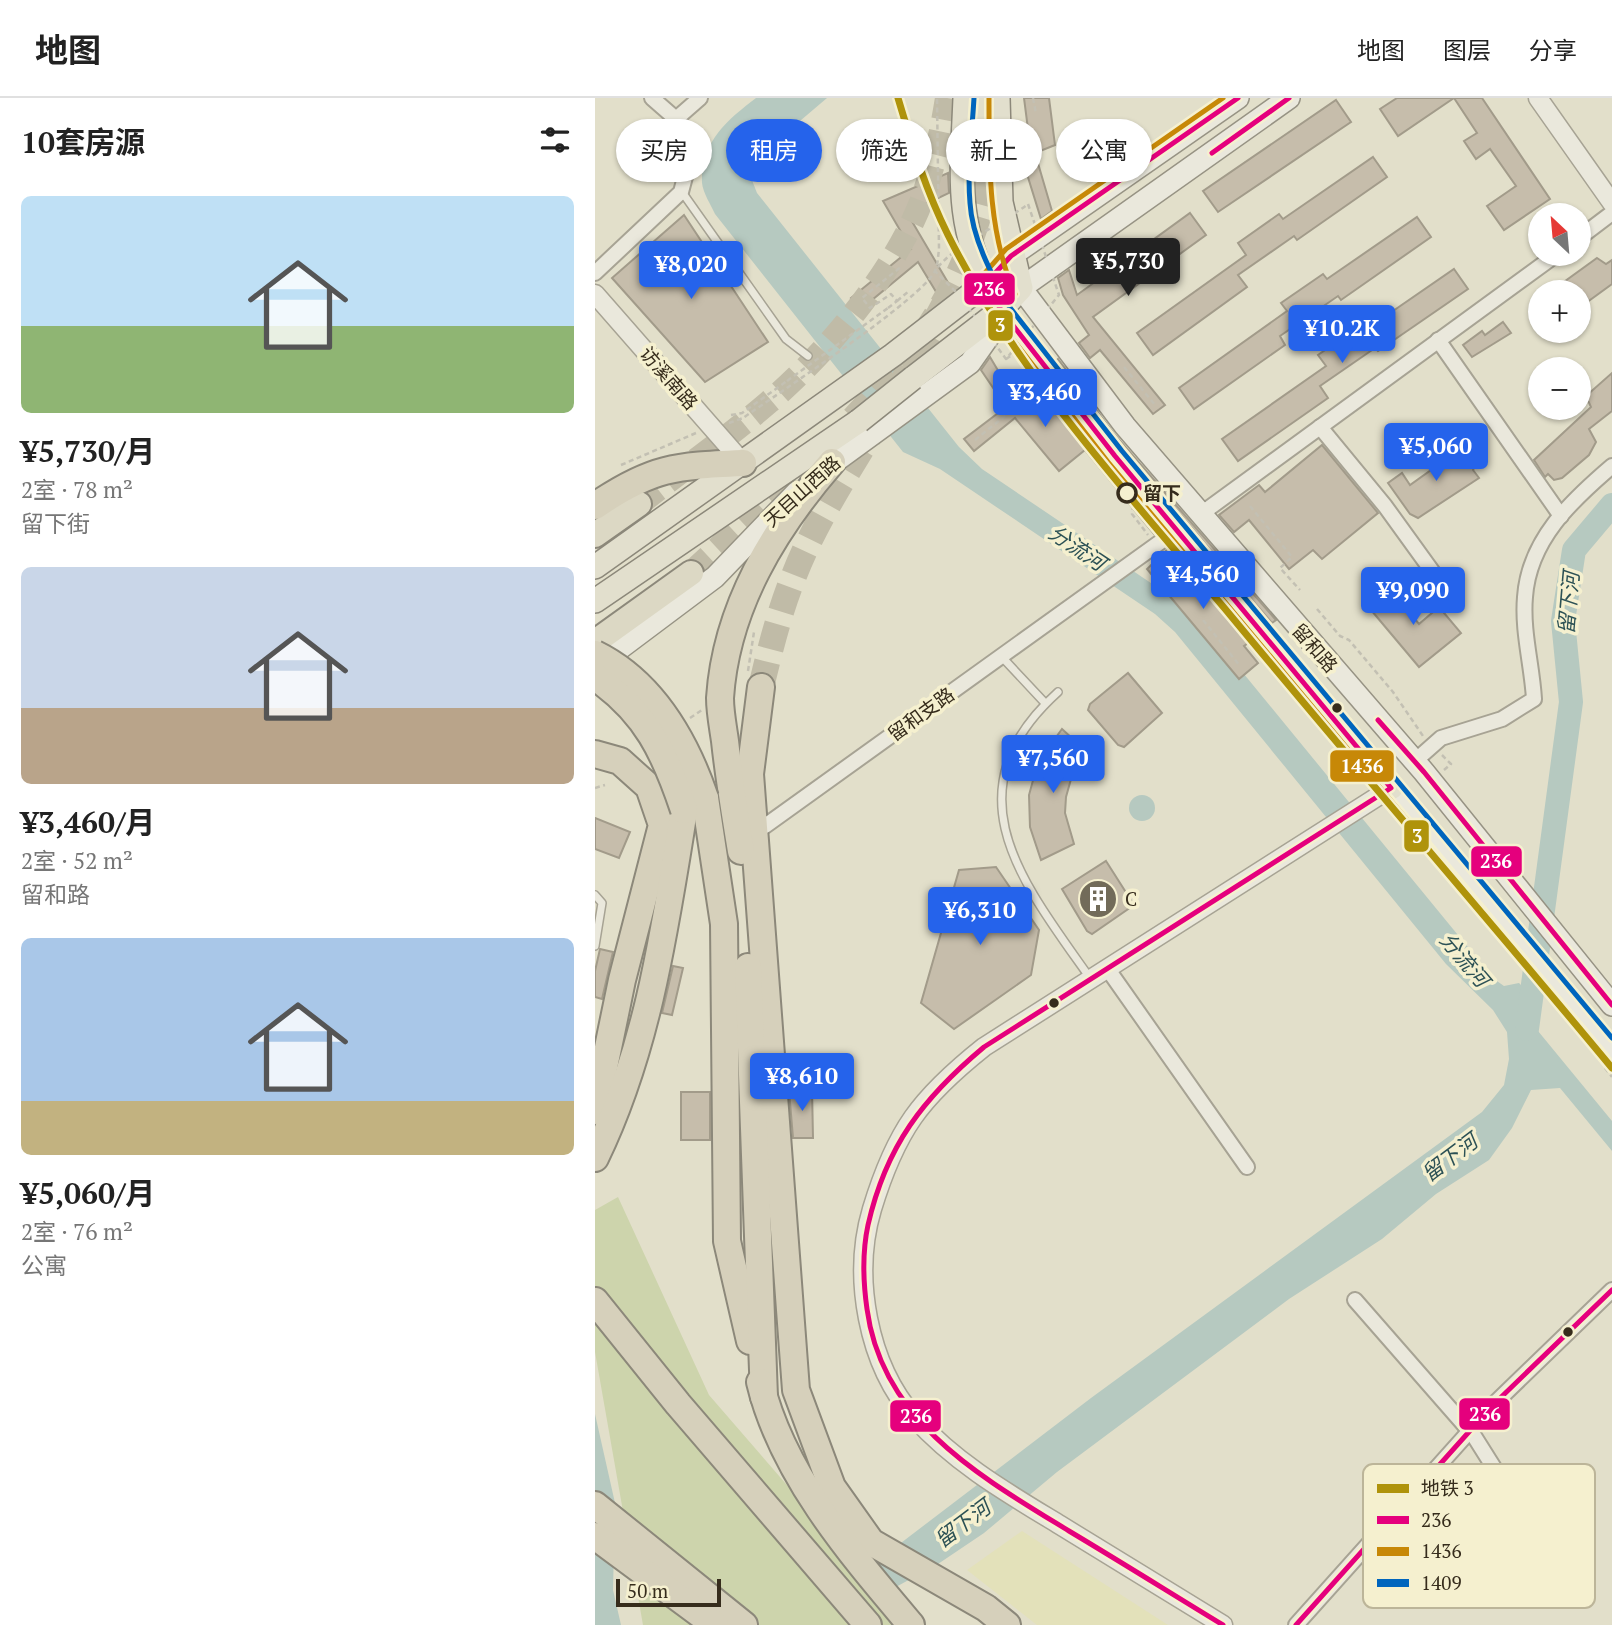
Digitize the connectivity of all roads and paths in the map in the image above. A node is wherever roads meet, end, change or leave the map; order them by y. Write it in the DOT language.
graph roads {
  1 [pos="700,98"];
  2 [pos="937,98"];
  3 [pos="965,98"];
  4 [pos="998,98"];
  5 [pos="1033,98"];
  6 [pos="1238,98"];
  7 [pos="1289,98"];
  8 [pos="1538,98"];
  9 [pos="656,100"];
  10 [pos="1036,114"];
  11 [pos="676,119"];
  12 [pos="684,182"];
  13 [pos="681,192"];
  14 [pos="1612,203"];
  15 [pos="1612,213"];
  16 [pos="1591,229"];
  17 [pos="1011,256"];
  18 [pos="902,265"];
  19 [pos="1541,266"];
  20 [pos="595,273"];
  21 [pos="986,283"];
  22 [pos="1021,288"];
  23 [pos="909,290"];
  24 [pos="595,294"];
  25 [pos="897,301"];
  26 [pos="1001,310"];
  27 [pos="1439,340"];
  28 [pos="808,356"];
  29 [pos="823,361"];
  30 [pos="1124,368"];
  31 [pos="1155,405"];
  32 [pos="1016,407"];
  33 [pos="731,415"];
  34 [pos="865,427"];
  35 [pos="1320,427"];
  36 [pos="975,440"];
  37 [pos="832,462"];
  38 [pos="743,463"];
  39 [pos="1612,466"];
  40 [pos="639,504"];
  41 [pos="595,506"];
  42 [pos="1250,506"];
  43 [pos="1201,514"];
  44 [pos="1561,516"];
  45 [pos="1177,530"];
  46 [pos="595,535"];
  47 [pos="595,568"];
  48 [pos="691,573"];
  49 [pos="1445,589"];
  50 [pos="1300,590"];
  51 [pos="595,601"];
  52 [pos="1317,609"];
  53 [pos="1244,611"];
  54 [pos="1203,620"];
  55 [pos="755,630"];
  56 [pos="595,642"];
  57 [pos="595,654"];
  58 [pos="1001,656"];
  59 [pos="1240,666"];
  60 [pos="595,667"];
  61 [pos="595,677"];
  62 [pos="755,679"];
  63 [pos="1058,692"];
  64 [pos="1045,703"];
  65 [pos="1428,742"];
  66 [pos="595,754"];
  67 [pos="1415,761"];
  68 [pos="605,785"];
  69 [pos="595,788"];
  70 [pos="1391,788"];
  71 [pos="694,804"];
  72 [pos="765,826"];
  73 [pos="595,895"];
  74 [pos="595,946"];
  75 [pos="1107,968"];
  76 [pos="1090,979"];
  77 [pos="1612,1005"];
  78 [pos="1612,1051"];
  79 [pos="601,1059"];
  80 [pos="595,1111"];
  81 [pos="595,1158"];
  82 [pos="1247,1167"];
  83 [pos="759,1255"];
  84 [pos="1612,1290"];
  85 [pos="1355,1300"];
  86 [pos="595,1301"];
  87 [pos="796,1390"];
  88 [pos="764,1397"];
  89 [pos="1470,1432"];
  90 [pos="1441,1464"];
  91 [pos="1490,1464"];
  92 [pos="595,1505"];
  93 [pos="595,1536"];
  94 [pos="1363,1551"];
  95 [pos="595,1556"];
  96 [pos="630,1573"];
  97 [pos="686,1625"];
  98 [pos="715,1625"];
  99 [pos="744,1625"];
  100 [pos="868,1625"];
  101 [pos="911,1625"];
  102 [pos="1007,1625"];
  103 [pos="1223,1625"];
  104 [pos="1296,1625"];
  1 -- 11 [label="street"];
  2 -- 29 [label="path, bridge"];
  3 -- 21 [label="main road, 留和路"];
  4 -- 17 [label="main road"];
  5 -- 10 [label="path"];
  6 -- 17 [label="main road"];
  7 -- 22 [label="main road"];
  8 -- 14 [label="street"];
  9 -- 11 [label="street"];
  12 -- 13 [label="street"];
  13 -- 20 [label="street"];
  13 -- 28 [label="lane"];
  15 -- 16 [label="street"];
  17 -- 21 [label="main road"];
  17 -- 22 [label="main road"];
  18 -- 25 [label="path"];
  19 -- 27 [label="street"];
  21 -- 26 [label="main road, 留和路"];
  21 -- 38 [label="main road"];
  22 -- 26 [label="main road, 天目山西路"];
  22 -- 43 [label="main road, 留和路"];
  23 -- 25 [label="path"];
  24 -- 38 [label="street, 访溪南路"];
  25 -- 33 [label="path, bridge"];
  26 -- 34 [label="main road, 天目山西路, bridge"];
  26 -- 45 [label="main road, 留和路"];
  27 -- 35 [label="street"];
  27 -- 44 [label="street"];
  30 -- 31 [label="path"];
  32 -- 36 [label="path"];
  34 -- 37 [label="main road, 天目山西路"];
  34 -- 51 [label="main road, 天目山西路"];
  35 -- 43 [label="street"];
  35 -- 49 [label="street"];
  37 -- 60 [label="main road, 天目山西路"];
  37 -- 83 [label="highway"];
  38 -- 41 [label="highway"];
  38 -- 47 [label="main road"];
  39 -- 44 [label="street"];
  40 -- 46 [label="highway"];
  42 -- 50 [label="path"];
  43 -- 67 [label="main road, 留和路"];
  44 -- 67 [label="street"];
  45 -- 53 [label="main road, 留和路"];
  45 -- 58 [label="street, 留和支路"];
  48 -- 56 [label="highway"];
  52 -- 65 [label="path"];
  53 -- 70 [label="main road, 留和路"];
  54 -- 59 [label="path"];
  55 -- 62 [label="path"];
  57 -- 71 [label="highway, bridge"];
  58 -- 64 [label="lane"];
  58 -- 72 [label="street, 留和支路"];
  61 -- 71 [label="highway, bridge"];
  62 -- 87 [label="highway"];
  63 -- 64 [label="lane"];
  64 -- 76 [label="lane"];
  66 -- 79 [label="highway"];
  67 -- 77 [label="main road, 留和路"];
  68 -- 69 [label="path"];
  70 -- 75 [label="street"];
  70 -- 78 [label="main road, 留和路"];
  71 -- 81 [label="highway"];
  71 -- 88 [label="highway"];
  73 -- 74 [label="lane"];
  75 -- 76 [label="street"];
  75 -- 82 [label="street"];
  76 -- 103 [label="street"];
  79 -- 80 [label="highway"];
  83 -- 87 [label="highway"];
  83 -- 88 [label="highway"];
  84 -- 89 [label="street"];
  85 -- 89 [label="street"];
  86 -- 100 [label="highway"];
  87 -- 102 [label="highway"];
  88 -- 101 [label="highway"];
  89 -- 90 [label="street"];
  89 -- 91 [label="street"];
  92 -- 99 [label="highway"];
  93 -- 96 [label="highway"];
  94 -- 104 [label="street"];
  95 -- 96 [label="highway"];
  96 -- 97 [label="highway"];
  96 -- 98 [label="highway"];
}
